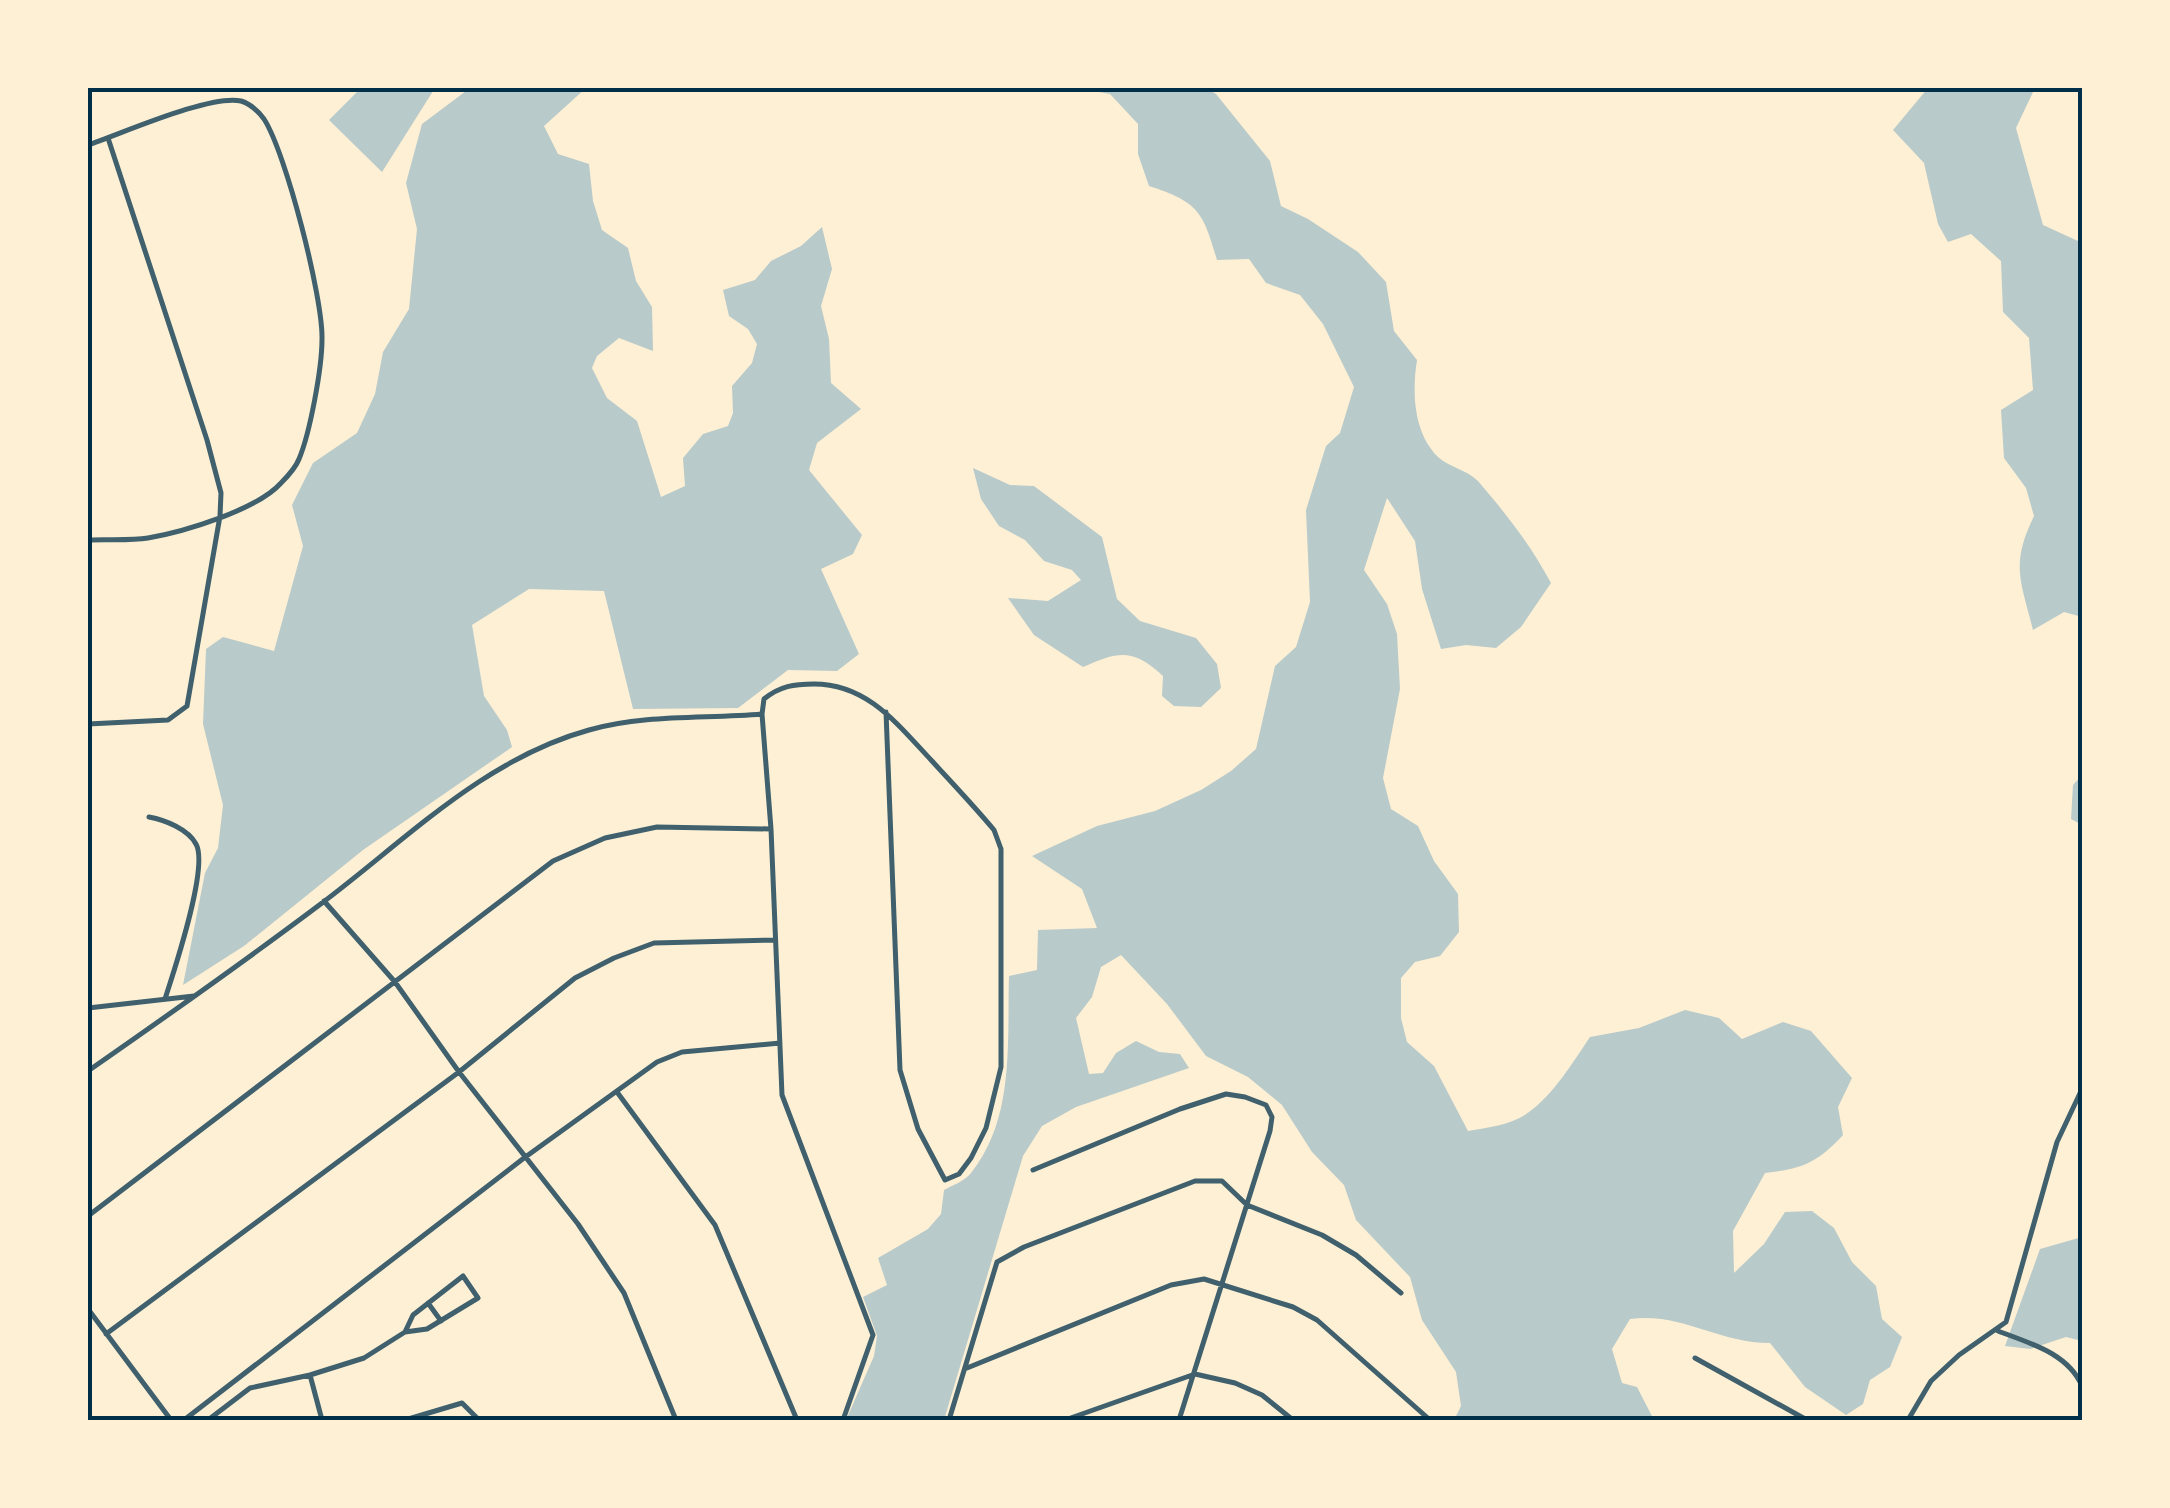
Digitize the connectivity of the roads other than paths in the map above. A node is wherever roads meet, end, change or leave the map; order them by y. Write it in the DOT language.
graph roads {
  1 [pos="108,138"];
  2 [pos="88,144"];
  3 [pos="220,516"];
  4 [pos="88,540"];
  5 [pos="886,712"];
  6 [pos="762,714"];
  7 [pos="88,724"];
  8 [pos="149,817"];
  9 [pos="772,829"];
  10 [pos="324,902"];
  11 [pos="775,940"];
  12 [pos="396,982"];
  13 [pos="196,996"];
  14 [pos="165,999"];
  15 [pos="88,1008"];
  16 [pos="780,1043"];
  17 [pos="88,1071"];
  18 [pos="459,1072"];
  19 [pos="2082,1089"];
  20 [pos="616,1092"];
  21 [pos="524,1158"];
  22 [pos="1034,1170"];
  23 [pos="1247,1205"];
  24 [pos="88,1216"];
  25 [pos="1223,1284"];
  26 [pos="1401,1293"];
  27 [pos="427,1302"];
  28 [pos="88,1309"];
  29 [pos="440,1321"];
  30 [pos="1998,1331"];
  31 [pos="406,1332"];
  32 [pos="106,1334"];
  33 [pos="1695,1358"];
  34 [pos="967,1368"];
  35 [pos="1195,1374"];
  36 [pos="310,1375"];
  37 [pos="2082,1386"];
  38 [pos="171,1420"];
  39 [pos="184,1420"];
  40 [pos="208,1420"];
  41 [pos="322,1420"];
  42 [pos="405,1420"];
  43 [pos="478,1420"];
  44 [pos="676,1420"];
  45 [pos="797,1420"];
  46 [pos="843,1420"];
  47 [pos="949,1420"];
  48 [pos="1065,1420"];
  49 [pos="1179,1420"];
  50 [pos="1293,1420"];
  51 [pos="1430,1420"];
  52 [pos="1806,1420"];
  53 [pos="1908,1420"];
  1 -- 2 [label="street"];
  1 -- 3 [label="street"];
  1 -- 3 [label="street"];
  3 -- 4 [label="street"];
  3 -- 7 [label="street"];
  5 -- 5 [label="street"];
  5 -- 6 [label="street"];
  6 -- 9 [label="street"];
  6 -- 10 [label="street"];
  8 -- 14 [label="street"];
  9 -- 11 [label="street"];
  9 -- 12 [label="street"];
  10 -- 12 [label="street"];
  10 -- 13 [label="street"];
  11 -- 16 [label="street"];
  11 -- 18 [label="street"];
  12 -- 18 [label="street"];
  12 -- 24 [label="street"];
  13 -- 14 [label="street"];
  13 -- 17 [label="street"];
  14 -- 15 [label="street"];
  16 -- 20 [label="street"];
  16 -- 46 [label="street"];
  18 -- 21 [label="street"];
  18 -- 32 [label="street"];
  19 -- 30 [label="street"];
  20 -- 21 [label="street"];
  20 -- 45 [label="street"];
  21 -- 39 [label="street"];
  21 -- 44 [label="street"];
  22 -- 23 [label="street"];
  23 -- 25 [label="street"];
  23 -- 26 [label="street"];
  23 -- 34 [label="street"];
  25 -- 34 [label="street"];
  25 -- 35 [label="street"];
  25 -- 51 [label="street"];
  27 -- 29 [label="street"];
  27 -- 29 [label="street"];
  27 -- 31 [label="street"];
  28 -- 32 [label="street"];
  29 -- 31 [label="street"];
  30 -- 37 [label="street"];
  30 -- 53 [label="street"];
  31 -- 36 [label="street"];
  32 -- 38 [label="street"];
  33 -- 52 [label="street"];
  34 -- 47 [label="street"];
  35 -- 48 [label="street"];
  35 -- 49 [label="street"];
  35 -- 50 [label="street"];
  36 -- 40 [label="street"];
  36 -- 41 [label="street"];
  42 -- 43 [label="street"];
}
